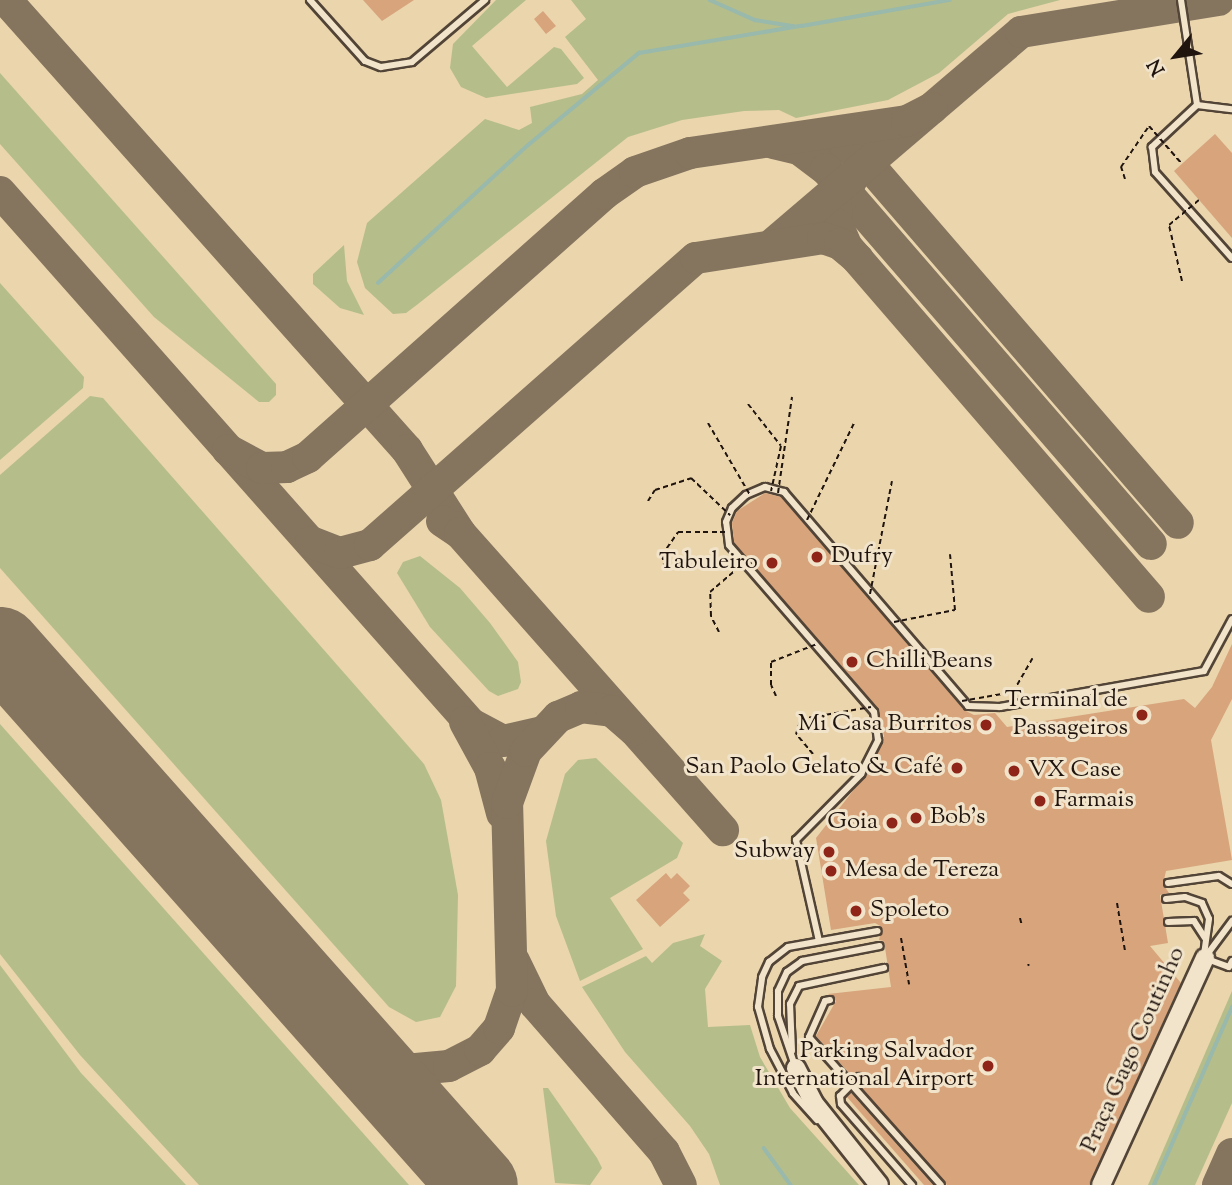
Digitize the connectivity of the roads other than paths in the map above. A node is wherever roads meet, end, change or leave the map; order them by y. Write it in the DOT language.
graph roads {
  1 [pos="310,0"];
  2 [pos="485,0"];
  3 [pos="1181,0"];
  4 [pos="1197,105"];
  5 [pos="1232,109"];
  6 [pos="1232,258"];
  7 [pos="1232,619"];
  8 [pos="1168,883"];
  9 [pos="1232,884"];
  10 [pos="1166,899"];
  11 [pos="1168,922"];
  12 [pos="1231,923"];
  13 [pos="878,932"];
  14 [pos="819,941"];
  15 [pos="880,946"];
  16 [pos="1205,953"];
  17 [pos="1232,961"];
  18 [pos="884,968"];
  19 [pos="830,1000"];
  20 [pos="796,1068"];
  21 [pos="859,1077"];
  22 [pos="851,1084"];
  23 [pos="887,1149"];
  24 [pos="855,1157"];
  25 [pos="889,1160"];
  26 [pos="879,1185"];
  27 [pos="912,1185"];
  28 [pos="941,1185"];
  29 [pos="1101,1185"];
  1 -- 2 [label="lane"];
  3 -- 4 [label="lane"];
  4 -- 5 [label="lane"];
  4 -- 6 [label="lane"];
  7 -- 14 [label="lane"];
  8 -- 9 [label="lane"];
  10 -- 16 [label="lane"];
  11 -- 16 [label="lane, Praça Gago Coutinho"];
  12 -- 16 [label="lane"];
  13 -- 14 [label="lane"];
  14 -- 24 [label="lane"];
  15 -- 20 [label="lane"];
  16 -- 17 [label="lane"];
  16 -- 29 [label="main road, Praça Gago Coutinho"];
  18 -- 20 [label="lane"];
  19 -- 22 [label="lane"];
  20 -- 24 [label="main road"];
  21 -- 22 [label="lane"];
  22 -- 25 [label="lane"];
  22 -- 28 [label="lane"];
  23 -- 25 [label="lane"];
  24 -- 26 [label="main road"];
  25 -- 27 [label="lane"];
}
